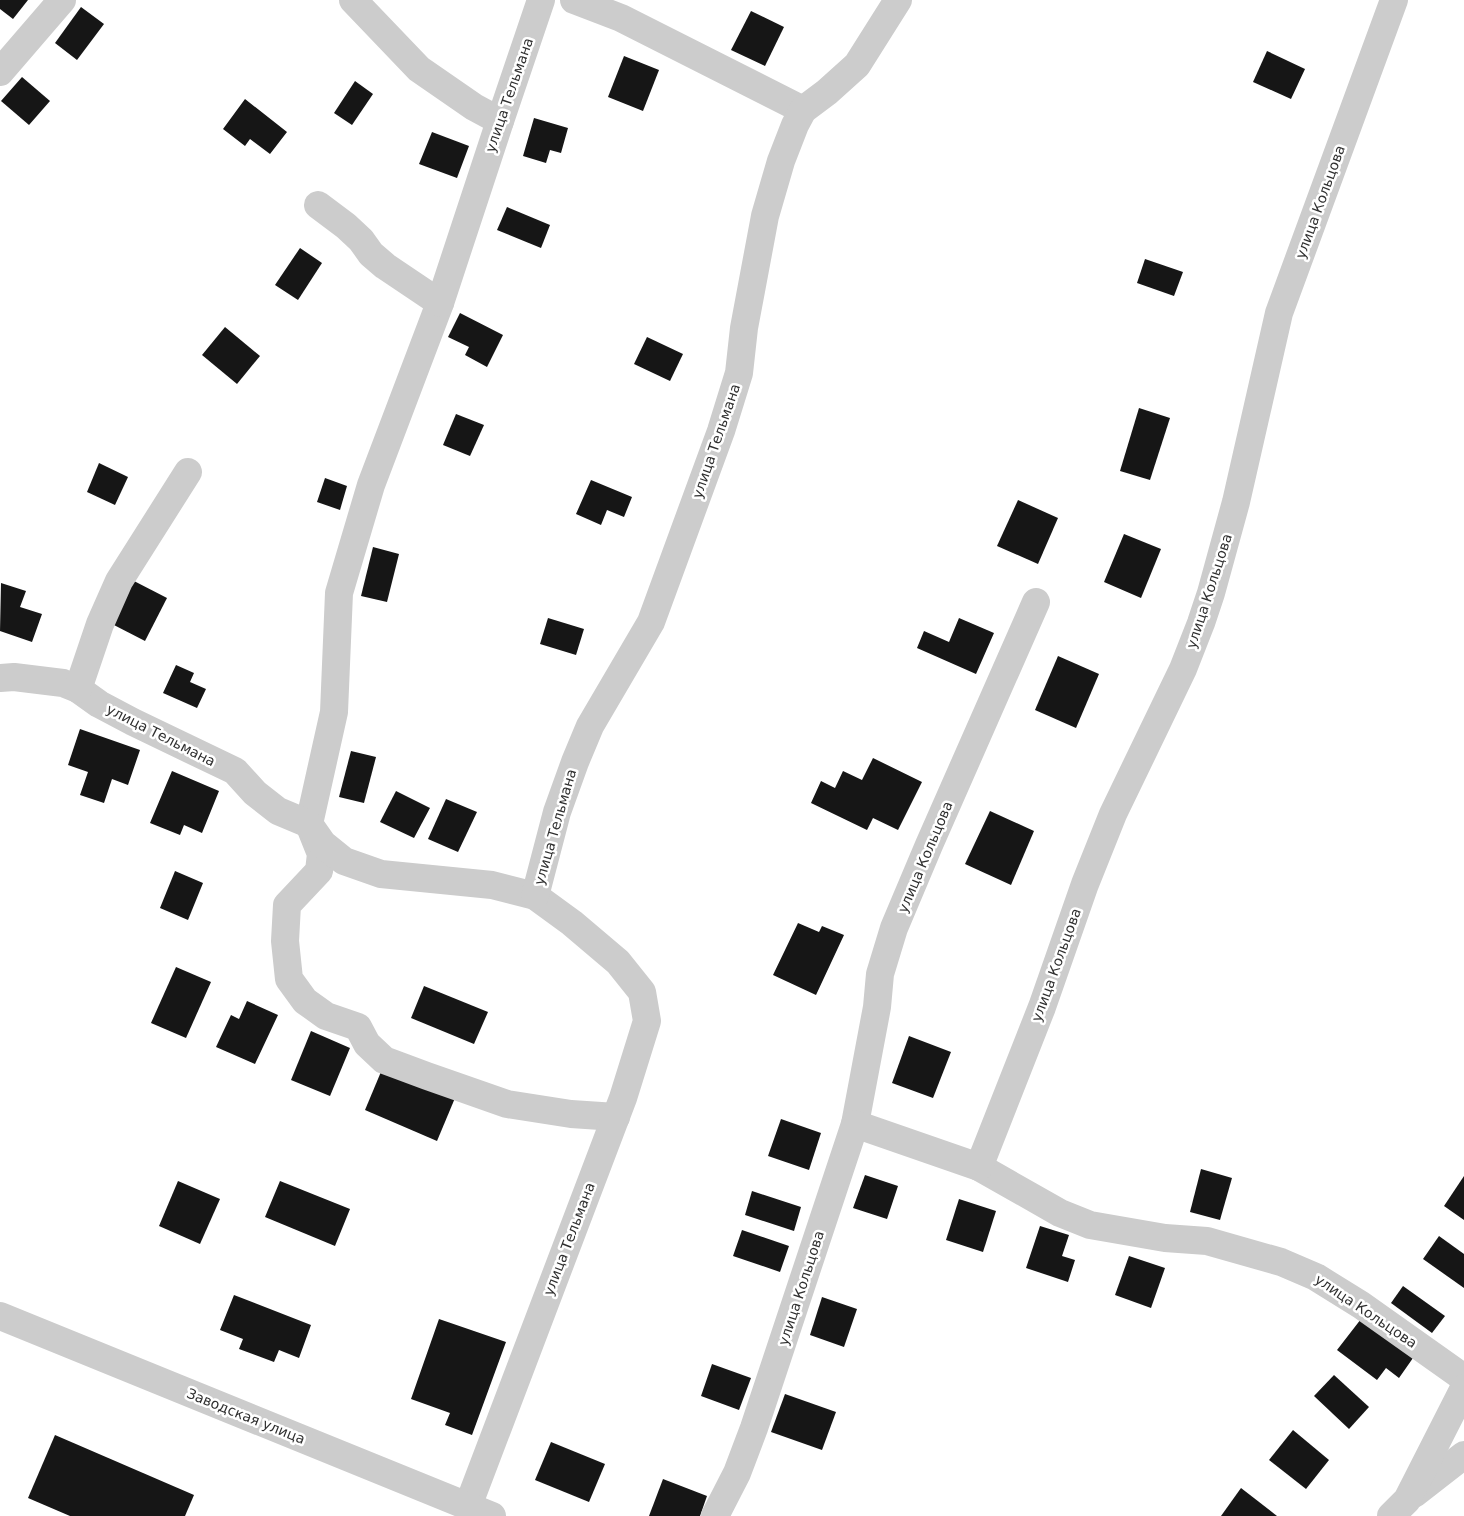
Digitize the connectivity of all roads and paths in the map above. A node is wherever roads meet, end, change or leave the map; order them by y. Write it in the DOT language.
graph roads {
  1 [pos="62,0"];
  2 [pos="353,0"];
  3 [pos="541,0"];
  4 [pos="574,0"];
  5 [pos="898,0"];
  6 [pos="1394,0"];
  7 [pos="0,72"];
  8 [pos="803,110"];
  9 [pos="500,121"];
  10 [pos="318,205"];
  11 [pos="440,303"];
  12 [pos="188,472"];
  13 [pos="1036,602"];
  14 [pos="0,678"];
  15 [pos="78,689"];
  16 [pos="309,824"];
  17 [pos="535,896"];
  18 [pos="616,1117"];
  19 [pos="855,1124"];
  20 [pos="979,1167"];
  21 [pos="0,1316"];
  22 [pos="1464,1378"];
  23 [pos="1464,1388"];
  24 [pos="1464,1455"];
  25 [pos="1399,1508"];
  26 [pos="480,1511"];
  27 [pos="715,1516"];
  1 -- 7 [label="street"];
  2 -- 9 [label="street"];
  3 -- 9 [label="street, улица Тельмана"];
  4 -- 8 [label="street"];
  5 -- 8 [label="street, улица Тельмана"];
  6 -- 20 [label="street, улица Кольцова"];
  8 -- 17 [label="street, улица Тельмана"];
  9 -- 11 [label="street, улица Тельмана"];
  10 -- 11 [label="street"];
  11 -- 16 [label="street, улица Тельмана"];
  12 -- 15 [label="street"];
  13 -- 19 [label="street, улица Кольцoва"];
  14 -- 15 [label="street, улица Тельмана"];
  15 -- 16 [label="street, улица Тельмана"];
  16 -- 17 [label="street, улица Тельмана"];
  16 -- 18 [label="street"];
  17 -- 18 [label="street, улица Тельмана"];
  18 -- 26 [label="street, улица Тельмана"];
  19 -- 20 [label="street, улица Кольцова"];
  19 -- 27 [label="street, улица Кольцова"];
  20 -- 22 [label="street, улица Кольцова"];
  21 -- 26 [label="street, Заводская улица"];
  23 -- 25 [label="street"];
  24 -- 25 [label="street"];
}
